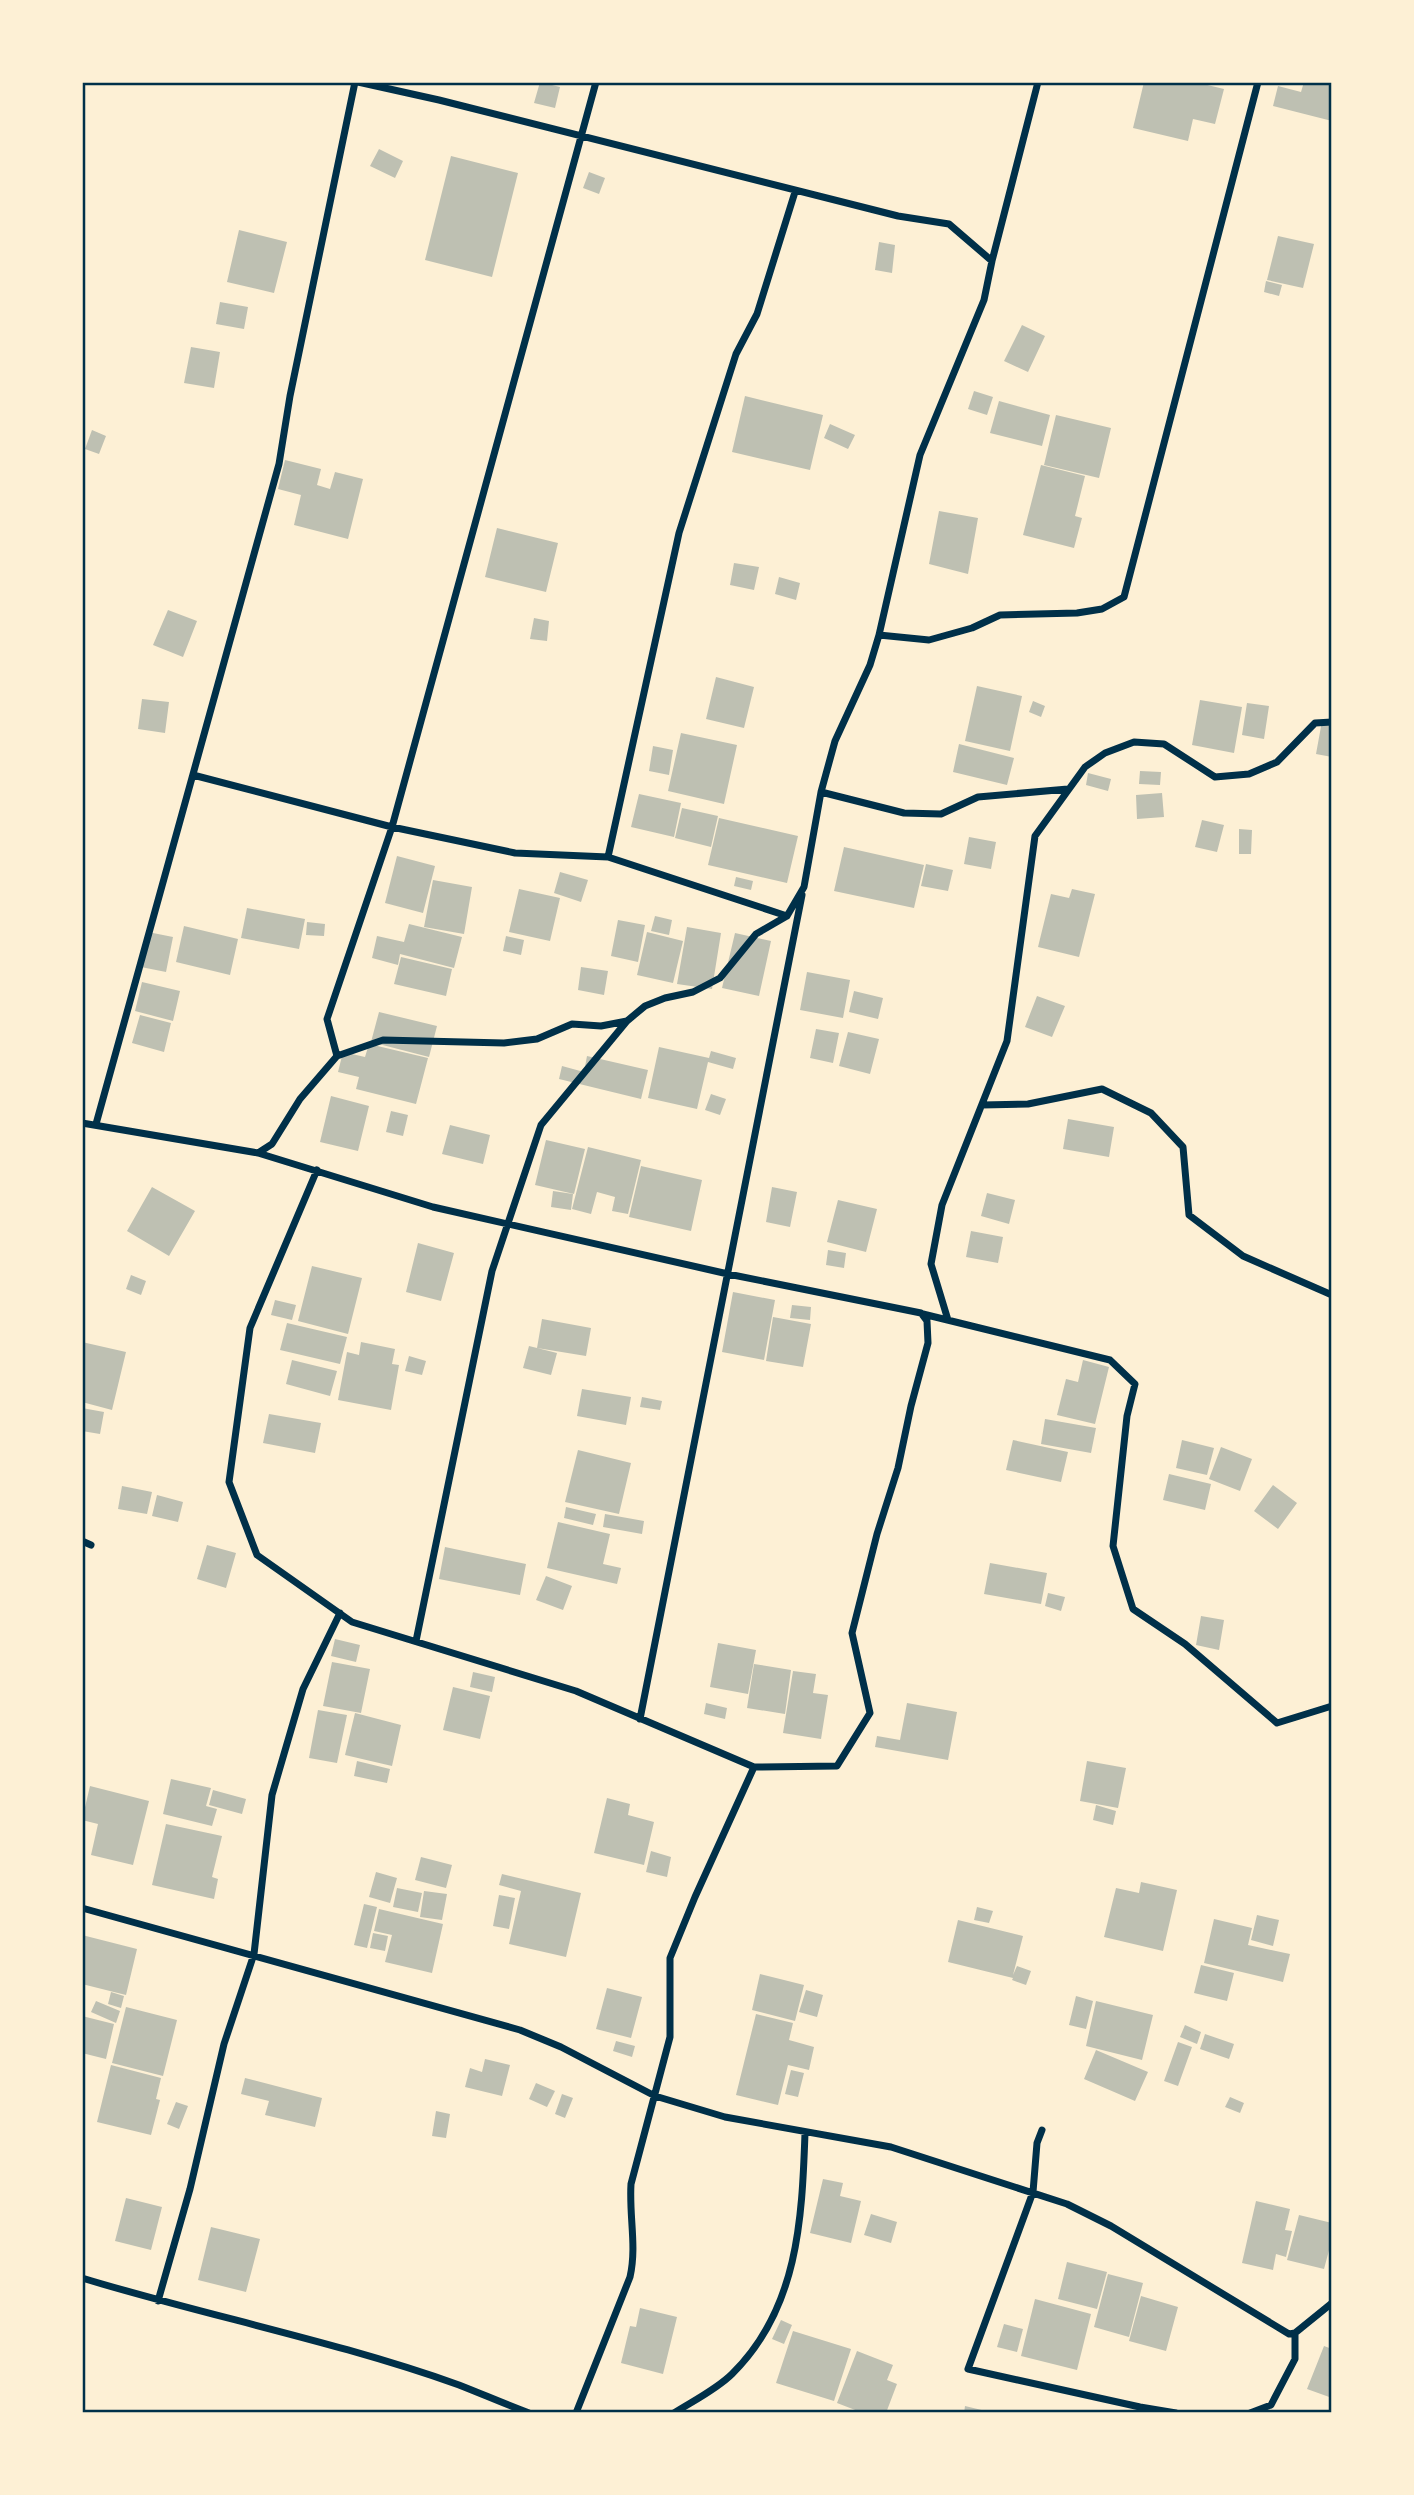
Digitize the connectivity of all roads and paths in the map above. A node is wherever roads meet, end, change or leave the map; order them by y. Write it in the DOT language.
graph roads {
  1 [pos="357,82"];
  2 [pos="596,82"];
  3 [pos="1038,82"];
  4 [pos="1258,82"];
  5 [pos="582,137"];
  6 [pos="795,192"];
  7 [pos="992,261"];
  8 [pos="879,635"];
  9 [pos="1332,722"];
  10 [pos="193,775"];
  11 [pos="1068,789"];
  12 [pos="821,792"];
  13 [pos="392,827"];
  14 [pos="608,857"];
  15 [pos="804,887"];
  16 [pos="788,916"];
  17 [pos="627,1021"];
  18 [pos="337,1056"];
  19 [pos="982,1105"];
  20 [pos="82,1123"];
  21 [pos="96,1124"];
  22 [pos="258,1153"];
  23 [pos="317,1170"];
  24 [pos="509,1223"];
  25 [pos="728,1274"];
  26 [pos="1332,1295"];
  27 [pos="921,1313"];
  28 [pos="948,1320"];
  29 [pos="82,1541"];
  30 [pos="91,1545"];
  31 [pos="340,1613"];
  32 [pos="416,1641"];
  33 [pos="1332,1706"];
  34 [pos="640,1719"];
  35 [pos="754,1767"];
  36 [pos="82,1908"];
  37 [pos="254,1954"];
  38 [pos="655,2096"];
  39 [pos="1042,2130"];
  40 [pos="805,2133"];
  41 [pos="1033,2192"];
  42 [pos="82,2278"];
  43 [pos="158,2301"];
  44 [pos="1332,2303"];
  45 [pos="1295,2333"];
  46 [pos="528,2413"];
  47 [pos="576,2413"];
  48 [pos="674,2413"];
  49 [pos="1176,2413"];
  50 [pos="1250,2413"];
  1 -- 5 [label="street"];
  1 -- 10 [label="street"];
  2 -- 5 [label="street"];
  3 -- 7 [label="street"];
  4 -- 8 [label="street"];
  5 -- 6 [label="street"];
  5 -- 13 [label="street"];
  6 -- 7 [label="street"];
  6 -- 14 [label="street"];
  7 -- 8 [label="street"];
  8 -- 12 [label="street"];
  9 -- 11 [label="street"];
  10 -- 13 [label="street"];
  10 -- 21 [label="street"];
  11 -- 12 [label="street"];
  11 -- 19 [label="street"];
  12 -- 15 [label="street"];
  13 -- 14 [label="street"];
  13 -- 18 [label="street"];
  14 -- 16 [label="street"];
  15 -- 16 [label="street"];
  15 -- 25 [label="street"];
  16 -- 17 [label="street"];
  17 -- 18 [label="street"];
  17 -- 24 [label="street"];
  18 -- 22 [label="street"];
  19 -- 26 [label="street"];
  19 -- 28 [label="street"];
  20 -- 21 [label="street"];
  21 -- 22 [label="street"];
  22 -- 23 [label="street"];
  23 -- 24 [label="street"];
  23 -- 31 [label="street"];
  24 -- 25 [label="street"];
  24 -- 32 [label="street"];
  25 -- 27 [label="street"];
  25 -- 34 [label="street"];
  27 -- 28 [label="street"];
  27 -- 35 [label="street"];
  28 -- 33 [label="street"];
  29 -- 30 [label="street"];
  31 -- 32 [label="street"];
  31 -- 37 [label="street"];
  32 -- 34 [label="street"];
  34 -- 35 [label="street"];
  35 -- 38 [label="street"];
  36 -- 37 [label="street"];
  37 -- 38 [label="street"];
  37 -- 43 [label="street"];
  38 -- 40 [label="street"];
  38 -- 47 [label="street"];
  39 -- 41 [label="street"];
  40 -- 41 [label="street"];
  40 -- 48 [label="street"];
  41 -- 45 [label="street"];
  41 -- 49 [label="street"];
  42 -- 43 [label="street"];
  43 -- 46 [label="street"];
  44 -- 45 [label="street"];
  45 -- 50 [label="street"];
}
